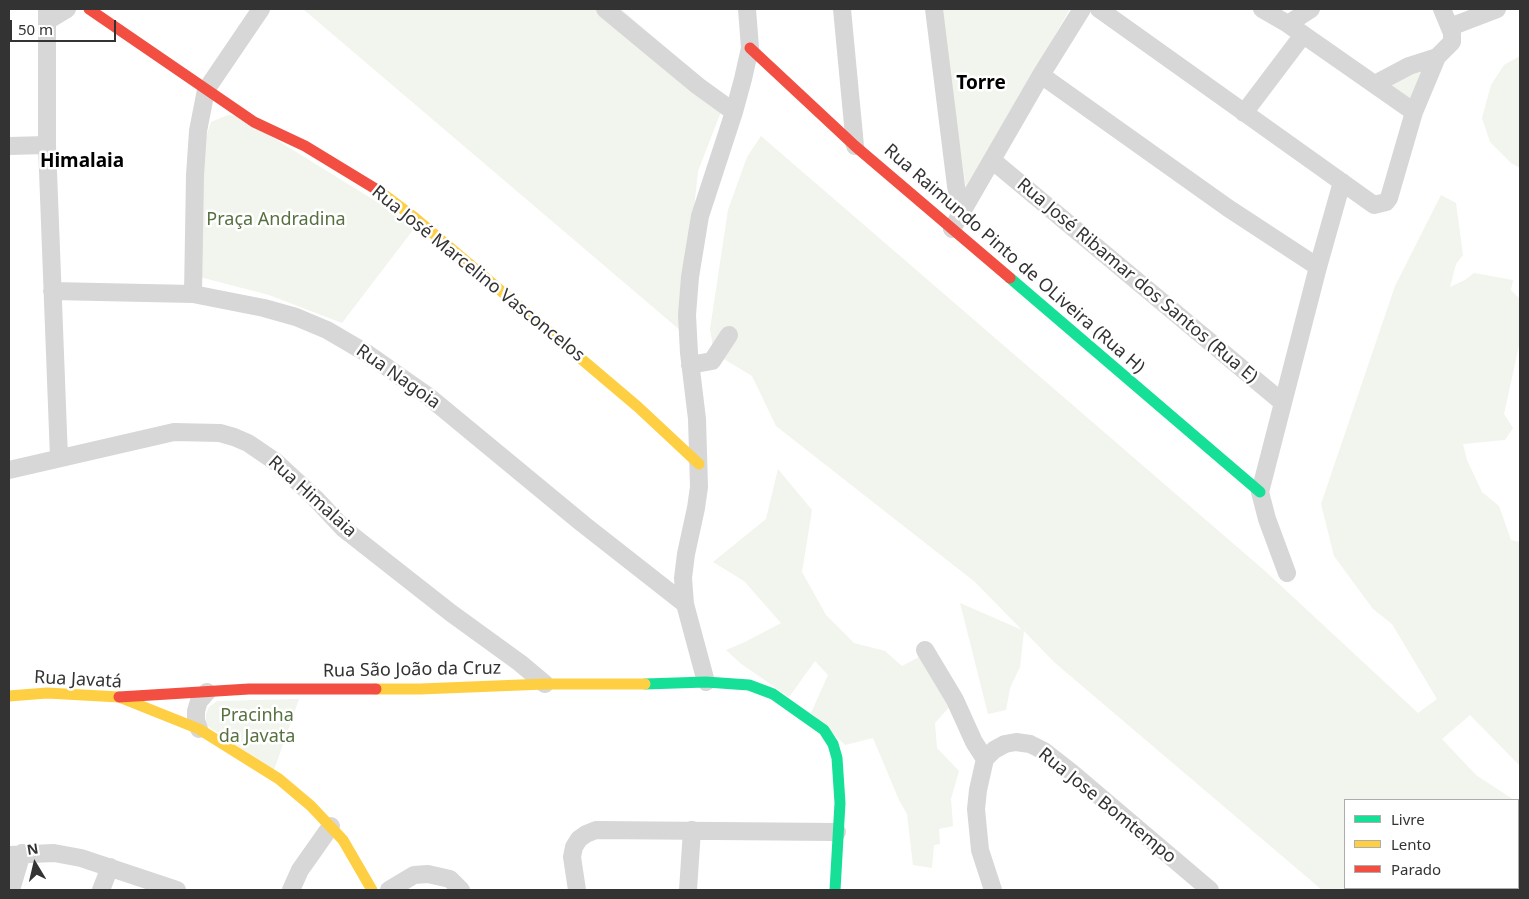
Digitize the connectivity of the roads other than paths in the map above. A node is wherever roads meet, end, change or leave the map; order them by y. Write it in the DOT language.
graph roads {
  1 [pos="67,9"];
  2 [pos="89,9"];
  3 [pos="261,9"];
  4 [pos="604,9"];
  5 [pos="747,9"];
  6 [pos="842,9"];
  7 [pos="934,9"];
  8 [pos="1082,9"];
  9 [pos="1098,9"];
  10 [pos="1262,9"];
  11 [pos="1311,9"];
  12 [pos="1442,9"];
  13 [pos="1496,9"];
  14 [pos="47,15"];
  15 [pos="1288,24"];
  16 [pos="1450,27"];
  17 [pos="1303,35"];
  18 [pos="750,48"];
  19 [pos="1442,52"];
  20 [pos="1041,74"];
  21 [pos="1375,84"];
  22 [pos="206,90"];
  23 [pos="734,112"];
  24 [pos="1414,112"];
  25 [pos="1244,113"];
  26 [pos="46,145"];
  27 [pos="9,146"];
  28 [pos="855,146"];
  29 [pos="992,160"];
  30 [pos="1342,182"];
  31 [pos="962,214"];
  32 [pos="952,229"];
  33 [pos="1318,267"];
  34 [pos="52,291"];
  35 [pos="192,294"];
  36 [pos="729,335"];
  37 [pos="690,365"];
  38 [pos="1282,402"];
  39 [pos="59,458"];
  40 [pos="699,464"];
  41 [pos="9,470"];
  42 [pos="1260,492"];
  43 [pos="1287,573"];
  44 [pos="685,604"];
  45 [pos="924,650"];
  46 [pos="706,682"];
  47 [pos="545,684"];
  48 [pos="206,692"];
  49 [pos="9,696"];
  50 [pos="119,696"];
  51 [pos="199,729"];
  52 [pos="985,759"];
  53 [pos="331,826"];
  54 [pos="692,830"];
  55 [pos="837,832"];
  56 [pos="15,854"];
  57 [pos="110,867"];
  58 [pos="11,890"];
  59 [pos="101,890"];
  60 [pos="177,890"];
  61 [pos="291,890"];
  62 [pos="372,890"];
  63 [pos="389,890"];
  64 [pos="461,890"];
  65 [pos="577,890"];
  66 [pos="688,890"];
  67 [pos="835,890"];
  68 [pos="993,890"];
  69 [pos="1210,890"];
  1 -- 14 [label="street"];
  2 -- 22 [label="street, Rua José Marcelino Vasconcelos"];
  3 -- 22 [label="street"];
  4 -- 23 [label="street"];
  5 -- 18 [label="street"];
  6 -- 28 [label="street"];
  7 -- 31 [label="street"];
  8 -- 20 [label="street"];
  9 -- 25 [label="street"];
  10 -- 15 [label="street"];
  11 -- 15 [label="street"];
  12 -- 16 [label="street"];
  13 -- 16 [label="street"];
  14 -- 26 [label="street"];
  15 -- 17 [label="street"];
  16 -- 19 [label="street"];
  17 -- 21 [label="street"];
  17 -- 25 [label="street"];
  18 -- 23 [label="street"];
  18 -- 28 [label="street, Rua Raimundo Pinto de OLiveira (Rua H)"];
  19 -- 21 [label="street"];
  19 -- 24 [label="street"];
  20 -- 29 [label="street"];
  20 -- 33 [label="street"];
  21 -- 24 [label="street"];
  22 -- 35 [label="street"];
  22 -- 40 [label="street, Rua José Marcelino Vasconcelos"];
  23 -- 37 [label="street"];
  24 -- 30 [label="street"];
  25 -- 30 [label="street"];
  26 -- 27 [label="street"];
  26 -- 34 [label="street"];
  28 -- 32 [label="street, Rua Raimundo Pinto de OLiveira (Rua H)"];
  29 -- 31 [label="street"];
  29 -- 38 [label="street, Rua José Ribamar dos Santos (Rua E)"];
  30 -- 33 [label="street"];
  31 -- 32 [label="street"];
  32 -- 42 [label="street, Rua Raimundo Pinto de OLiveira (Rua H)"];
  33 -- 38 [label="street"];
  34 -- 35 [label="street, Rua Nagoia"];
  34 -- 39 [label="street"];
  35 -- 44 [label="street, Rua Nagoia"];
  36 -- 37 [label="street"];
  37 -- 40 [label="street"];
  38 -- 42 [label="street"];
  39 -- 41 [label="street, Rua Himalaia"];
  39 -- 47 [label="street, Rua Himalaia"];
  40 -- 44 [label="street"];
  42 -- 43 [label="street"];
  44 -- 46 [label="street"];
  45 -- 52 [label="street"];
  46 -- 47 [label="street, Rua São João da Cruz"];
  46 -- 55 [label="street, Rua São João da Cruz"];
  47 -- 48 [label="street, Rua São João da Cruz"];
  48 -- 50 [label="street, Rua São João da Cruz"];
  48 -- 51 [label="street"];
  49 -- 50 [label="street, Rua Javatá"];
  50 -- 51 [label="street, Rua Javatá"];
  51 -- 53 [label="street, Rua Javatá"];
  52 -- 68 [label="street"];
  52 -- 69 [label="street, Rua Jose Bomtempo"];
  53 -- 61 [label="street"];
  53 -- 62 [label="street, Rua Javatá"];
  54 -- 55 [label="street"];
  54 -- 65 [label="street"];
  54 -- 66 [label="street"];
  55 -- 67 [label="street, Rua São João da Cruz"];
  56 -- 57 [label="street"];
  56 -- 58 [label="street"];
  57 -- 59 [label="street"];
  57 -- 60 [label="street"];
  63 -- 64 [label="street"];
}
